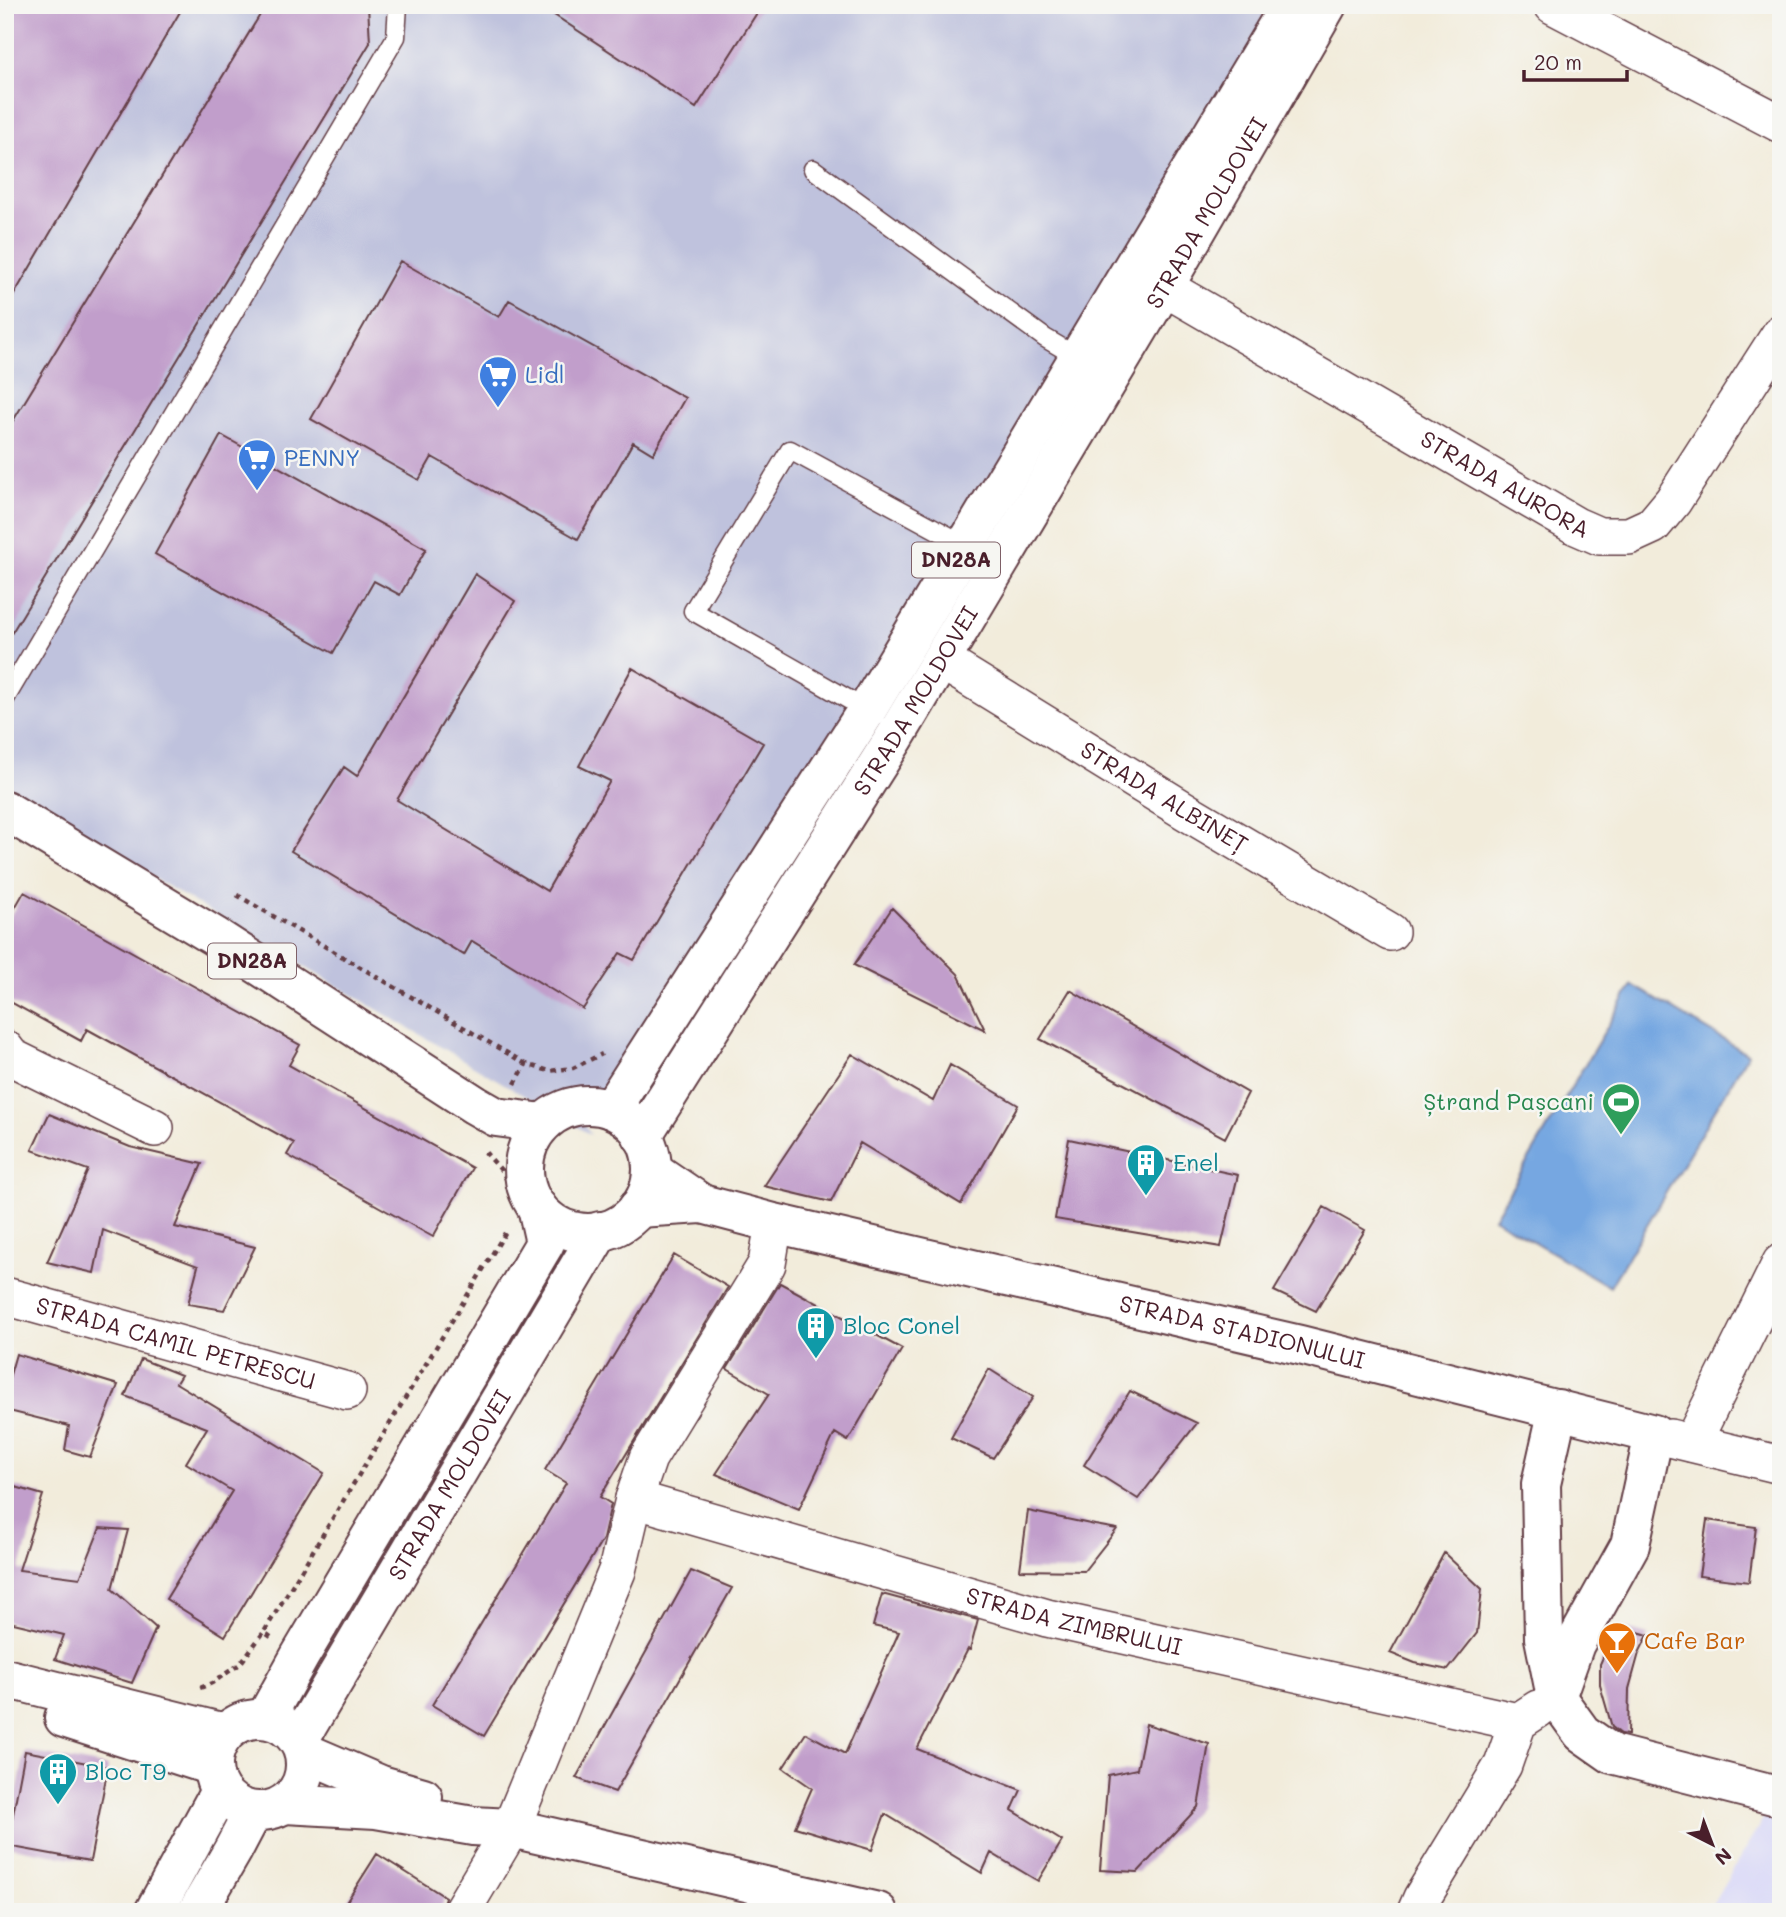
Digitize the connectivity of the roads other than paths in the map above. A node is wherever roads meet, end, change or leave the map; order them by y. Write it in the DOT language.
graph roads {
  1 [pos="398,5"];
  2 [pos="1290,5"];
  3 [pos="1327,5"];
  4 [pos="1553,5"];
  5 [pos="1781,124"];
  6 [pos="813,169"];
  7 [pos="1164,287"];
  8 [pos="1781,333"];
  9 [pos="1079,358"];
  10 [pos="965,545"];
  11 [pos="940,660"];
  12 [pos="5,699"];
  13 [pos="867,710"];
  14 [pos="5,810"];
  15 [pos="1390,932"];
  16 [pos="5,1049"];
  17 [pos="504,1103"];
  18 [pos="611,1109"];
  19 [pos="543,1123"];
  20 [pos="156,1128"];
  21 [pos="647,1153"];
  22 [pos="524,1159"];
  23 [pos="702,1204"];
  24 [pos="537,1207"];
  25 [pos="638,1208"];
  26 [pos="774,1223"];
  27 [pos="600,1231"];
  28 [pos="1781,1263"];
  29 [pos="5,1296"];
  30 [pos="347,1391"];
  31 [pos="1558,1409"];
  32 [pos="1654,1434"];
  33 [pos="1692,1443"];
  34 [pos="1781,1465"];
  35 [pos="634,1499"];
  36 [pos="5,1678"];
  37 [pos="1556,1697"];
  38 [pos="5,1700"];
  39 [pos="265,1719"];
  40 [pos="1518,1722"];
  41 [pos="301,1746"];
  42 [pos="219,1763"];
  43 [pos="1781,1797"];
  44 [pos="269,1808"];
  45 [pos="511,1828"];
  46 [pos="154,1912"];
  47 [pos="197,1912"];
  48 [pos="461,1912"];
  49 [pos="877,1912"];
  50 [pos="1416,1912"];
  1 -- 12 [label="lane"];
  2 -- 9 [label="main road, STRADA MOLDOVEI / DN28A"];
  3 -- 7 [label="main road, STRADA MOLDOVEI / DN28A"];
  4 -- 5 [label="street"];
  6 -- 9 [label="lane"];
  7 -- 8 [label="street, STRADA AURORA"];
  7 -- 11 [label="main road, STRADA MOLDOVEI / DN28A"];
  9 -- 10 [label="main road, STRADA MOLDOVEI / DN28A"];
  10 -- 13 [label="main road, STRADA MOLDOVEI / DN28A"];
  10 -- 13 [label="lane"];
  11 -- 15 [label="street, STRADA ALBINEȚ"];
  11 -- 21 [label="main road, STRADA MOLDOVEI / DN28A"];
  13 -- 18 [label="main road, STRADA MOLDOVEI / DN28A"];
  14 -- 17 [label="main road, DN28A"];
  16 -- 20 [label="street"];
  17 -- 19 [label="main road, DN28A"];
  17 -- 22 [label="main road, DN28A"];
  18 -- 19 [label="main road"];
  18 -- 21 [label="main road"];
  19 -- 22 [label="main road"];
  21 -- 23 [label="main road, STRADA STADIONULUI"];
  21 -- 25 [label="main road, DN28A"];
  22 -- 24 [label="main road, DN28A"];
  23 -- 25 [label="main road, STRADA STADIONULUI"];
  23 -- 26 [label="main road, STRADA STADIONULUI"];
  24 -- 27 [label="main road"];
  24 -- 39 [label="main road, STRADA MOLDOVEI / DN28A"];
  25 -- 27 [label="main road"];
  26 -- 31 [label="main road, STRADA STADIONULUI"];
  26 -- 35 [label="street"];
  27 -- 41 [label="main road, STRADA MOLDOVEI"];
  28 -- 33 [label="street"];
  29 -- 30 [label="street, STRADA CAMIL PETRESCU"];
  31 -- 32 [label="main road, STRADA STADIONULUI"];
  31 -- 37 [label="main road"];
  32 -- 33 [label="street, STRADA STADIONULUI"];
  32 -- 37 [label="main road"];
  33 -- 34 [label="street, STRADA STADIONULUI"];
  35 -- 40 [label="street, STRADA ZIMBRULUI"];
  35 -- 45 [label="street"];
  36 -- 42 [label="main road"];
  37 -- 40 [label="street"];
  37 -- 43 [label="main road"];
  38 -- 42 [label="main road"];
  39 -- 41 [label="main road"];
  39 -- 42 [label="main road"];
  40 -- 50 [label="street"];
  41 -- 44 [label="main road"];
  41 -- 45 [label="main road"];
  42 -- 44 [label="main road"];
  42 -- 46 [label="main road"];
  44 -- 45 [label="main road"];
  44 -- 47 [label="main road"];
  45 -- 48 [label="street"];
  45 -- 49 [label="main road"];
}
